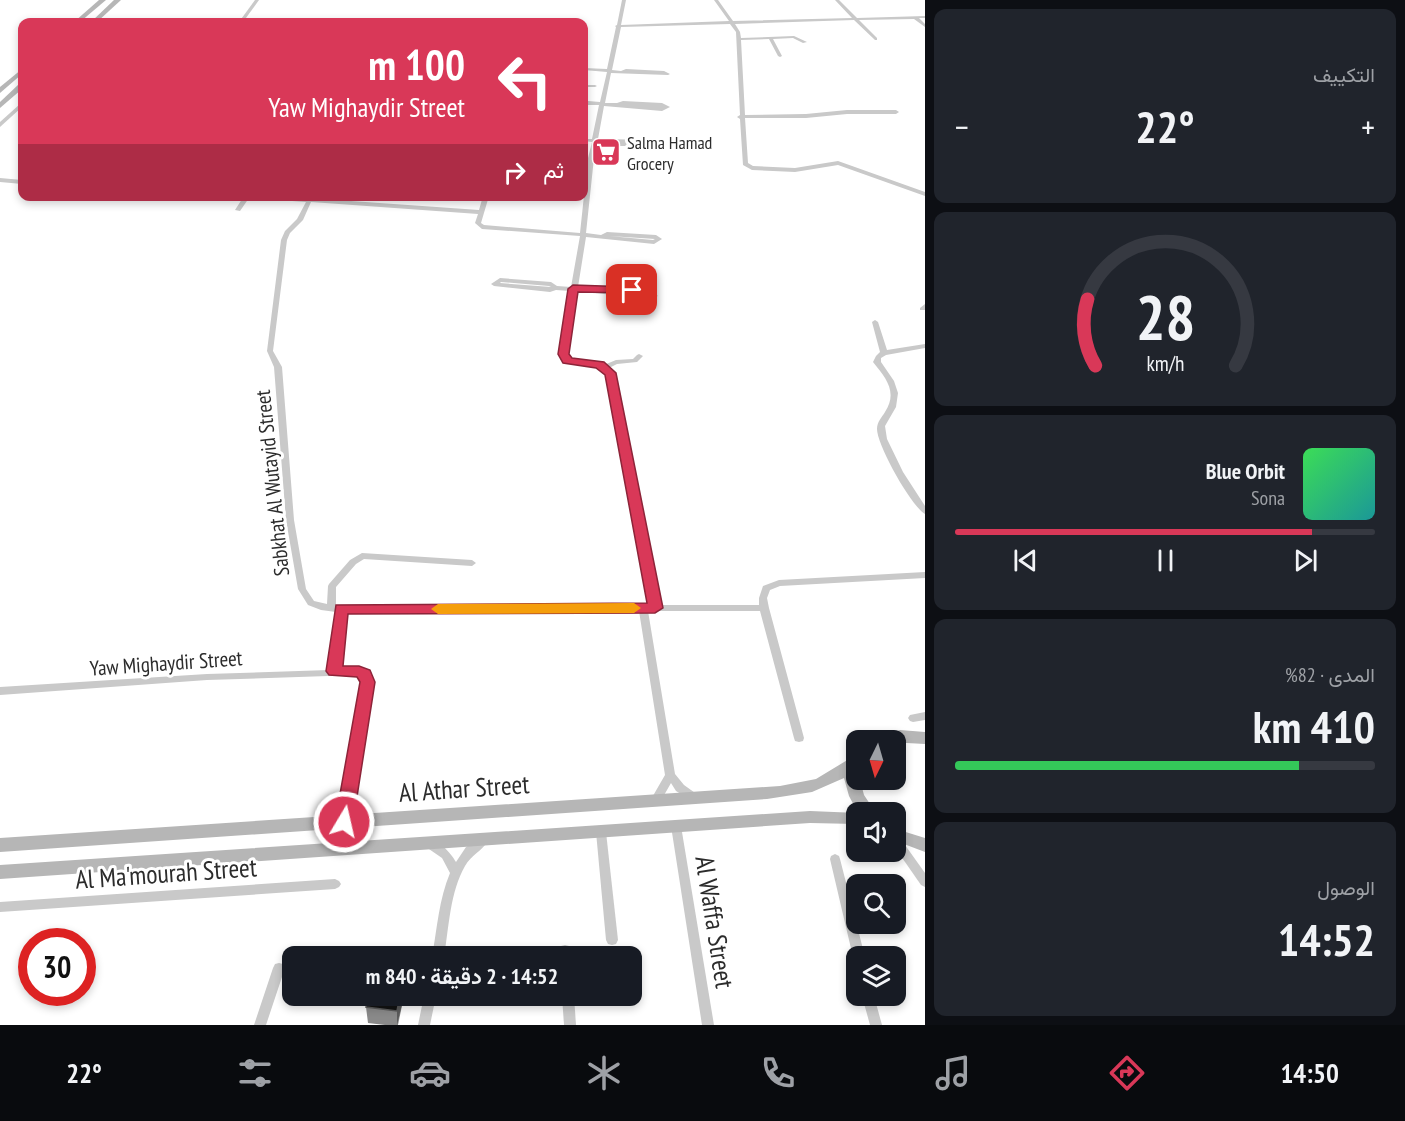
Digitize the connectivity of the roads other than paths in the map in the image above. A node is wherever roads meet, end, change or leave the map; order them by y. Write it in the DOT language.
graph roads {
  1 [pos="103,0"];
  2 [pos="118,0"];
  3 [pos="257,0"];
  4 [pos="624,0"];
  5 [pos="716,0"];
  6 [pos="837,0"];
  7 [pos="915,17"];
  8 [pos="925,17"];
  9 [pos="82,18"];
  10 [pos="98,18"];
  11 [pos="244,18"];
  12 [pos="855,19"];
  13 [pos="732,22"];
  14 [pos="617,26"];
  15 [pos="925,26"];
  16 [pos="770,37"];
  17 [pos="738,39"];
  18 [pos="875,39"];
  19 [pos="805,42"];
  20 [pos="780,56"];
  21 [pos="588,69"];
  22 [pos="609,71"];
  23 [pos="622,72"];
  24 [pos="18,75"];
  25 [pos="588,86"];
  26 [pos="595,86"];
  27 [pos="18,90"];
  28 [pos="0,91"];
  29 [pos="588,103"];
  30 [pos="603,104"];
  31 [pos="618,105"];
  32 [pos="0,106"];
  33 [pos="18,112"];
  34 [pos="896,112"];
  35 [pos="740,117"];
  36 [pos="0,125"];
  37 [pos="588,140"];
  38 [pos="597,141"];
  39 [pos="612,141"];
  40 [pos="0,180"];
  41 [pos="18,182"];
  42 [pos="588,186"];
  43 [pos="925,194"];
  44 [pos="244,201"];
  45 [pos="309,201"];
  46 [pos="348,201"];
  47 [pos="484,201"];
  48 [pos="586,201"];
  49 [pos="238,210"];
  50 [pos="481,212"];
  51 [pos="583,234"];
  52 [pos="600,236"];
  53 [pos="555,288"];
  54 [pos="573,289"];
  55 [pos="592,290"];
  56 [pos="874,322"];
  57 [pos="925,346"];
  58 [pos="884,353"];
  59 [pos="639,356"];
  60 [pos="604,367"];
  61 [pos="925,511"];
  62 [pos="472,563"];
  63 [pos="925,575"];
  64 [pos="643,608"];
  65 [pos="655,608"];
  66 [pos="764,608"];
  67 [pos="336,609"];
  68 [pos="334,671"];
  69 [pos="0,691"];
  70 [pos="925,716"];
  71 [pos="913,718"];
  72 [pos="906,736"];
  73 [pos="800,738"];
  74 [pos="925,738"];
  75 [pos="846,769"];
  76 [pos="670,775"];
  77 [pos="694,798"];
  78 [pos="655,801"];
  79 [pos="846,818"];
  80 [pos="344,822"];
  81 [pos="676,826"];
  82 [pos="601,832"];
  83 [pos="906,838"];
  84 [pos="484,841"];
  85 [pos="430,844"];
  86 [pos="0,845"];
  87 [pos="925,845"];
  88 [pos="906,855"];
  89 [pos="835,859"];
  90 [pos="455,871"];
  91 [pos="0,872"];
  92 [pos="925,882"];
  93 [pos="335,884"];
  94 [pos="0,907"];
  95 [pos="612,940"];
  96 [pos="440,946"];
  97 [pos="856,946"];
  98 [pos="279,968"];
  99 [pos="428,1006"];
  100 [pos="569,1006"];
  101 [pos="871,1006"];
  102 [pos="260,1025"];
  103 [pos="424,1025"];
  104 [pos="570,1025"];
  105 [pos="708,1025"];
  106 [pos="876,1025"];
  1 -- 9 [label="street"];
  2 -- 10 [label="street"];
  3 -- 11 [label="street"];
  4 -- 14 [label="street"];
  5 -- 13 [label="street"];
  6 -- 12 [label="street"];
  7 -- 8 [label="street"];
  7 -- 12 [label="street"];
  7 -- 15 [label="street"];
  12 -- 13 [label="street"];
  12 -- 18 [label="street"];
  13 -- 14 [label="street"];
  13 -- 17 [label="street"];
  14 -- 22 [label="street"];
  16 -- 17 [label="street"];
  16 -- 19 [label="street"];
  16 -- 20 [label="street"];
  17 -- 35 [label="street"];
  21 -- 22 [label="street"];
  22 -- 23 [label="street"];
  22 -- 30 [label="street"];
  23 -- 23 [label="street"];
  24 -- 28 [label="street"];
  25 -- 26 [label="street"];
  27 -- 32 [label="street"];
  29 -- 30 [label="street"];
  30 -- 31 [label="street"];
  30 -- 38 [label="street"];
  31 -- 31 [label="street"];
  33 -- 36 [label="street"];
  34 -- 35 [label="street"];
  35 -- 43 [label="street"];
  37 -- 38 [label="street"];
  38 -- 39 [label="street"];
  38 -- 42 [label="street"];
  39 -- 39 [label="street"];
  40 -- 41 [label="street"];
  44 -- 49 [label="street"];
  45 -- 67 [label="street, Sabkhat Al Wutayid Street"];
  46 -- 50 [label="street"];
  47 -- 50 [label="street"];
  48 -- 51 [label="street"];
  50 -- 51 [label="street"];
  51 -- 52 [label="street"];
  51 -- 54 [label="street"];
  52 -- 52 [label="street"];
  53 -- 53 [label="street"];
  53 -- 54 [label="street"];
  54 -- 55 [label="street"];
  54 -- 60 [label="street"];
  55 -- 55 [label="street"];
  56 -- 58 [label="street"];
  57 -- 58 [label="street"];
  58 -- 61 [label="street"];
  59 -- 60 [label="street"];
  60 -- 65 [label="street"];
  62 -- 67 [label="street"];
  63 -- 66 [label="street"];
  64 -- 65 [label="street, Sabkhat Al Wutayid Street"];
  64 -- 67 [label="street, Sabkhat Al Wutayid Street"];
  64 -- 76 [label="street"];
  65 -- 66 [label="street, Sabkhat Al Wutayid Street"];
  66 -- 73 [label="street"];
  67 -- 68 [label="street"];
  68 -- 69 [label="street, Yaw Mighaydir Street"];
  68 -- 80 [label="street, Yaw Mighaydir Street"];
  70 -- 71 [label="street"];
  72 -- 74 [label="street"];
  75 -- 77 [label="street, Al Athar Street"];
  76 -- 77 [label="street"];
  76 -- 78 [label="street"];
  77 -- 78 [label="street, Al Athar Street"];
  78 -- 80 [label="street, Al Athar Street"];
  79 -- 81 [label="street"];
  80 -- 86 [label="street, Al Athar Street"];
  81 -- 82 [label="street"];
  81 -- 105 [label="street, Al Waffa Street"];
  82 -- 84 [label="street"];
  82 -- 95 [label="street"];
  83 -- 87 [label="street"];
  84 -- 85 [label="street"];
  84 -- 90 [label="street"];
  85 -- 90 [label="street"];
  85 -- 91 [label="street"];
  88 -- 92 [label="street"];
  89 -- 97 [label="street"];
  90 -- 96 [label="street"];
  93 -- 94 [label="street, Al Ma'mourah Street"];
  98 -- 102 [label="street"];
  99 -- 103 [label="street"];
  100 -- 104 [label="street"];
  101 -- 106 [label="street"];
}
